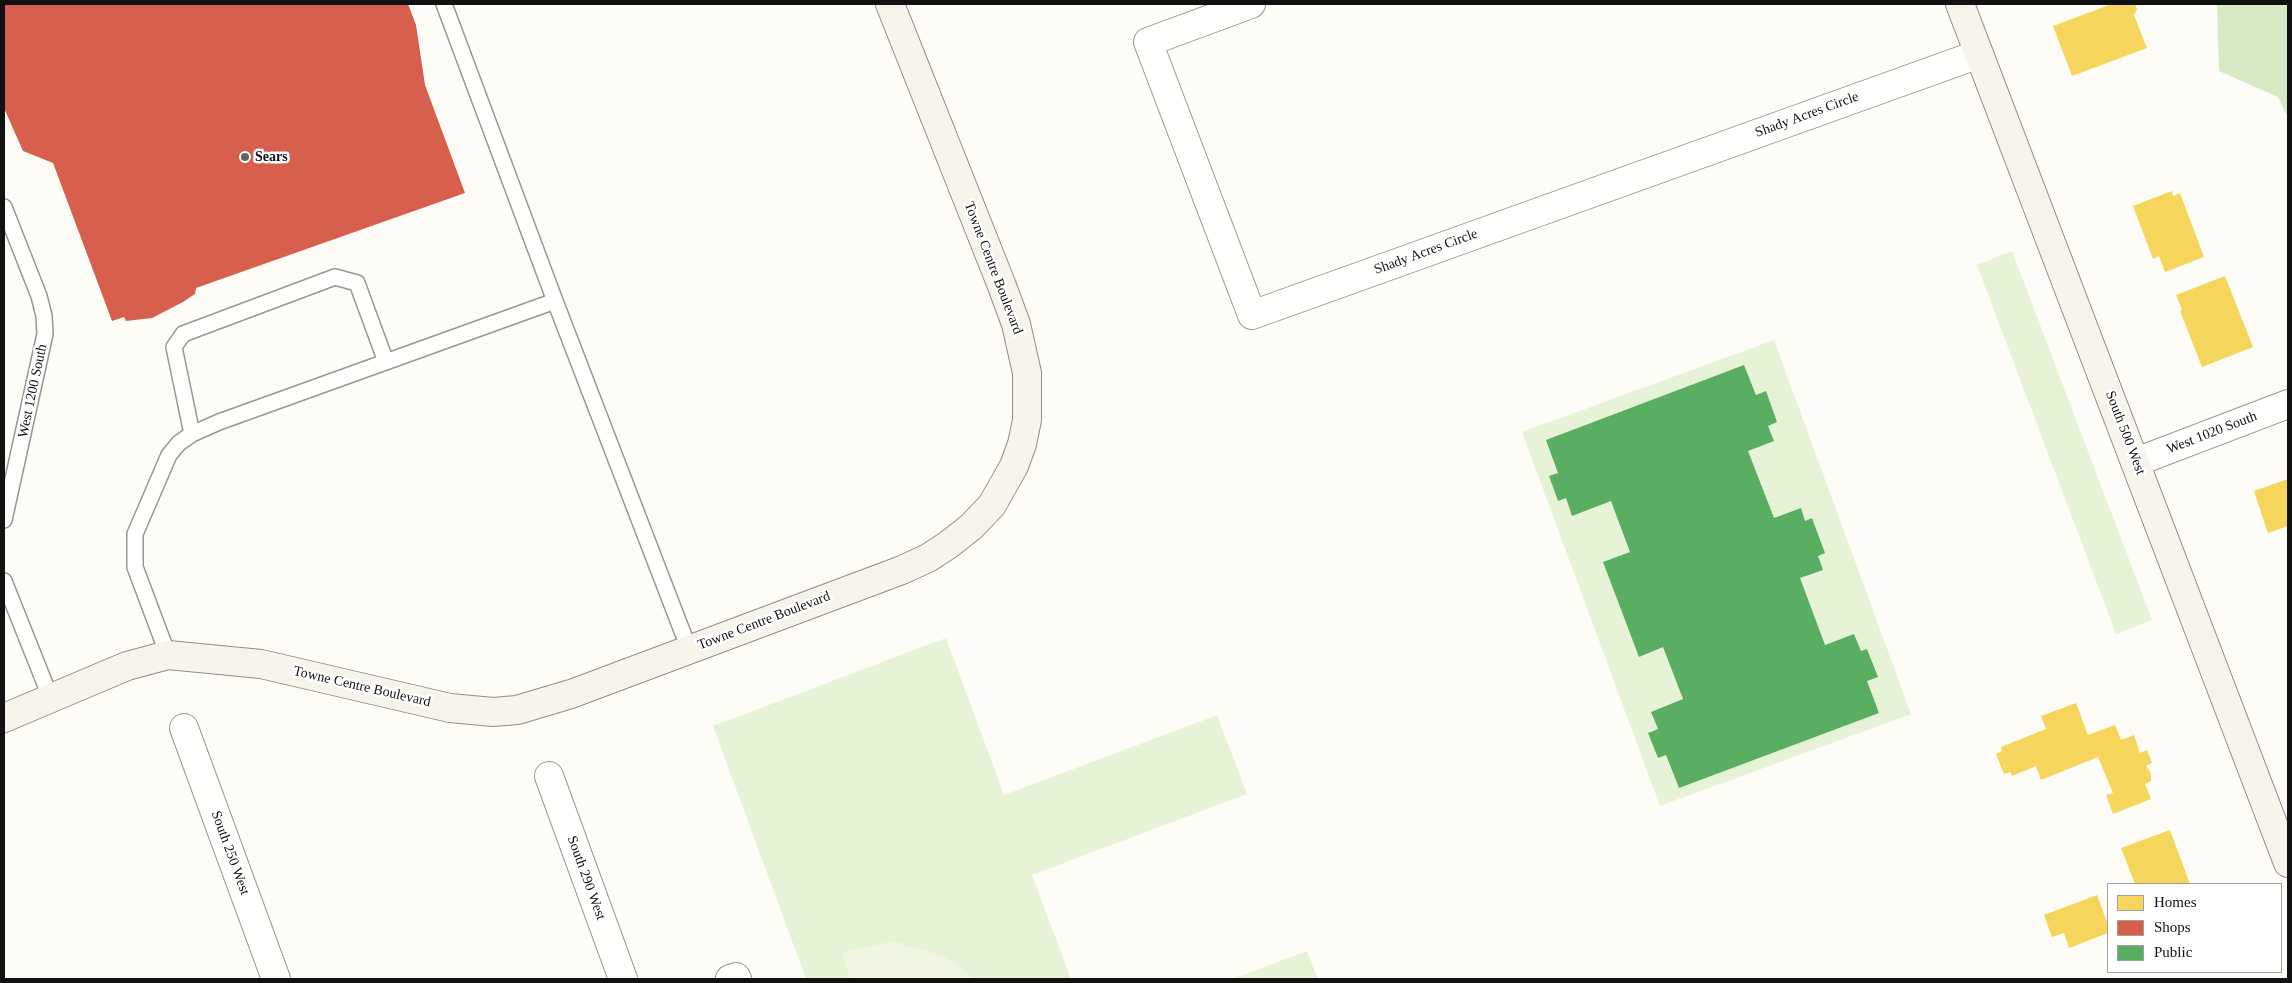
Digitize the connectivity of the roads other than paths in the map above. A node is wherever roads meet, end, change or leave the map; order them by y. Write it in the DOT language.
graph roads {
  1 [pos="444,4"];
  2 [pos="890,4"];
  3 [pos="1251,4"];
  4 [pos="1960,4"];
  5 [pos="1979,54"];
  6 [pos="4,207"];
  7 [pos="555,301"];
  8 [pos="386,362"];
  9 [pos="2288,404"];
  10 [pos="192,434"];
  11 [pos="2136,462"];
  12 [pos="4,520"];
  13 [pos="4,581"];
  14 [pos="689,650"];
  15 [pos="168,655"];
  16 [pos="51,698"];
  17 [pos="4,718"];
  18 [pos="184,728"];
  19 [pos="548,776"];
  20 [pos="2286,850"];
  21 [pos="276,979"];
  22 [pos="623,979"];
  1 -- 7 [label="lane"];
  2 -- 14 [label="street, Towne Centre Boulevard"];
  3 -- 5 [label="street, Shady Acres Circle"];
  4 -- 5 [label="street, South 500 West"];
  5 -- 11 [label="street, South 500 West"];
  6 -- 12 [label="lane, West 1200 South"];
  7 -- 8 [label="lane"];
  7 -- 14 [label="lane"];
  8 -- 10 [label="lane"];
  8 -- 10 [label="lane"];
  9 -- 11 [label="street, West 1020 South"];
  10 -- 15 [label="lane"];
  11 -- 20 [label="street, South 500 West"];
  13 -- 16 [label="lane"];
  14 -- 15 [label="street, Towne Centre Boulevard"];
  15 -- 16 [label="street, Towne Centre Boulevard"];
  16 -- 17 [label="street, Towne Centre Boulevard"];
  18 -- 21 [label="street, South 250 West"];
  19 -- 22 [label="street, South 290 West"];
}
